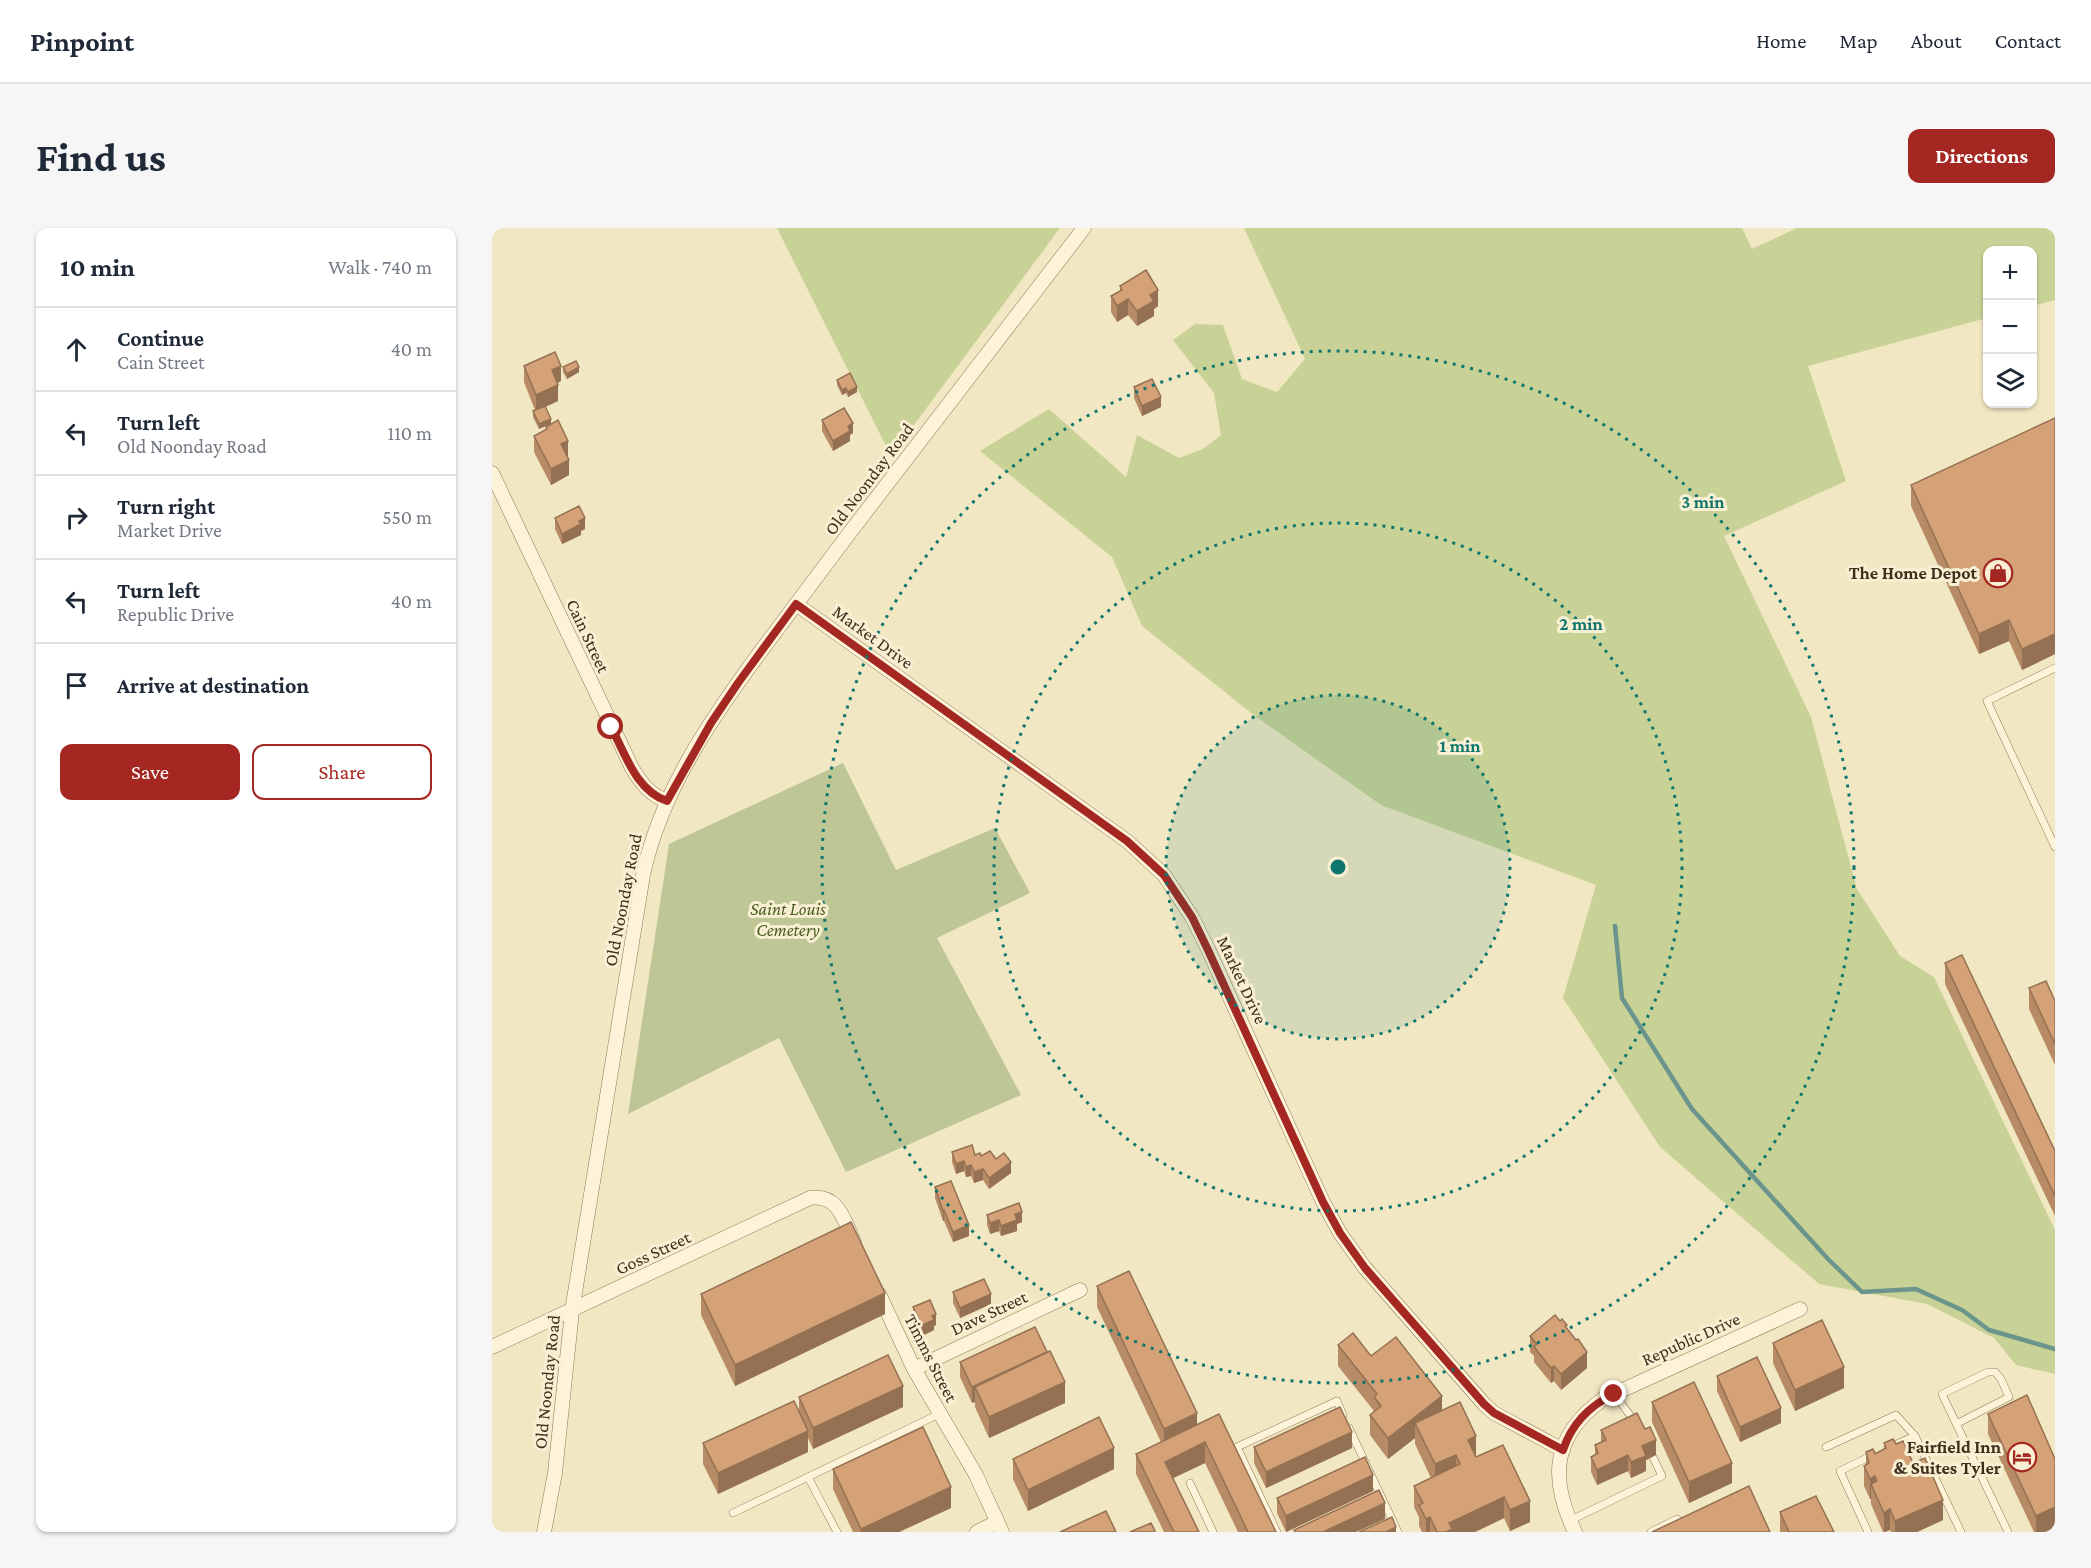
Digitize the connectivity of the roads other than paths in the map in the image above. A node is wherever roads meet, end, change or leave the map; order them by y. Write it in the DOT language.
graph roads {
  1 [pos="1084,228"];
  2 [pos="492,473"];
  3 [pos="796,604"];
  4 [pos="2055,668"];
  5 [pos="667,801"];
  6 [pos="2055,848"];
  7 [pos="858,1251"];
  8 [pos="873,1283"];
  9 [pos="1080,1290"];
  10 [pos="1800,1309"];
  11 [pos="572,1311"];
  12 [pos="492,1347"];
  13 [pos="914,1369"];
  14 [pos="1614,1394"];
  15 [pos="939,1414"];
  16 [pos="1956,1424"];
  17 [pos="1639,1426"];
  18 [pos="1915,1436"];
  19 [pos="1894,1446"];
  20 [pos="1826,1447"];
  21 [pos="1563,1450"];
  22 [pos="1883,1451"];
  23 [pos="1653,1457"];
  24 [pos="808,1477"];
  25 [pos="1190,1483"];
  26 [pos="733,1513"];
  27 [pos="1677,1519"];
  28 [pos="999,1527"];
  29 [pos="1572,1527"];
  30 [pos="544,1532"];
  31 [pos="837,1532"];
  32 [pos="977,1532"];
  33 [pos="1213,1532"];
  34 [pos="1277,1532"];
  35 [pos="1398,1532"];
  36 [pos="1651,1532"];
  37 [pos="1868,1532"];
  38 [pos="1961,1532"];
  39 [pos="2008,1532"];
  1 -- 3 [label="street, Old Noonday Road"];
  2 -- 5 [label="street, Cain Street"];
  3 -- 5 [label="street, Old Noonday Road"];
  3 -- 21 [label="street, Market Drive"];
  4 -- 6 [label="lane"];
  5 -- 11 [label="street, Old Noonday Road"];
  7 -- 11 [label="street, Goss Street"];
  8 -- 13 [label="street, Timms Street"];
  9 -- 13 [label="street, Dave Street"];
  10 -- 14 [label="street, Republic Drive"];
  11 -- 12 [label="street, Goss Street"];
  11 -- 30 [label="street, Old Noonday Road"];
  13 -- 15 [label="street, Timms Street"];
  14 -- 17 [label="lane"];
  14 -- 21 [label="street, Republic Drive"];
  15 -- 24 [label="lane"];
  15 -- 28 [label="street, Timms Street"];
  16 -- 16 [label="lane"];
  16 -- 39 [label="lane"];
  18 -- 19 [label="lane"];
  18 -- 20 [label="lane"];
  18 -- 38 [label="lane"];
  21 -- 29 [label="street, Republic Drive"];
  22 -- 37 [label="lane"];
  23 -- 29 [label="lane"];
  24 -- 26 [label="lane"];
  24 -- 31 [label="lane"];
  25 -- 33 [label="lane"];
  27 -- 36 [label="lane"];
  28 -- 32 [label="street"];
  34 -- 35 [label="lane"];
}
